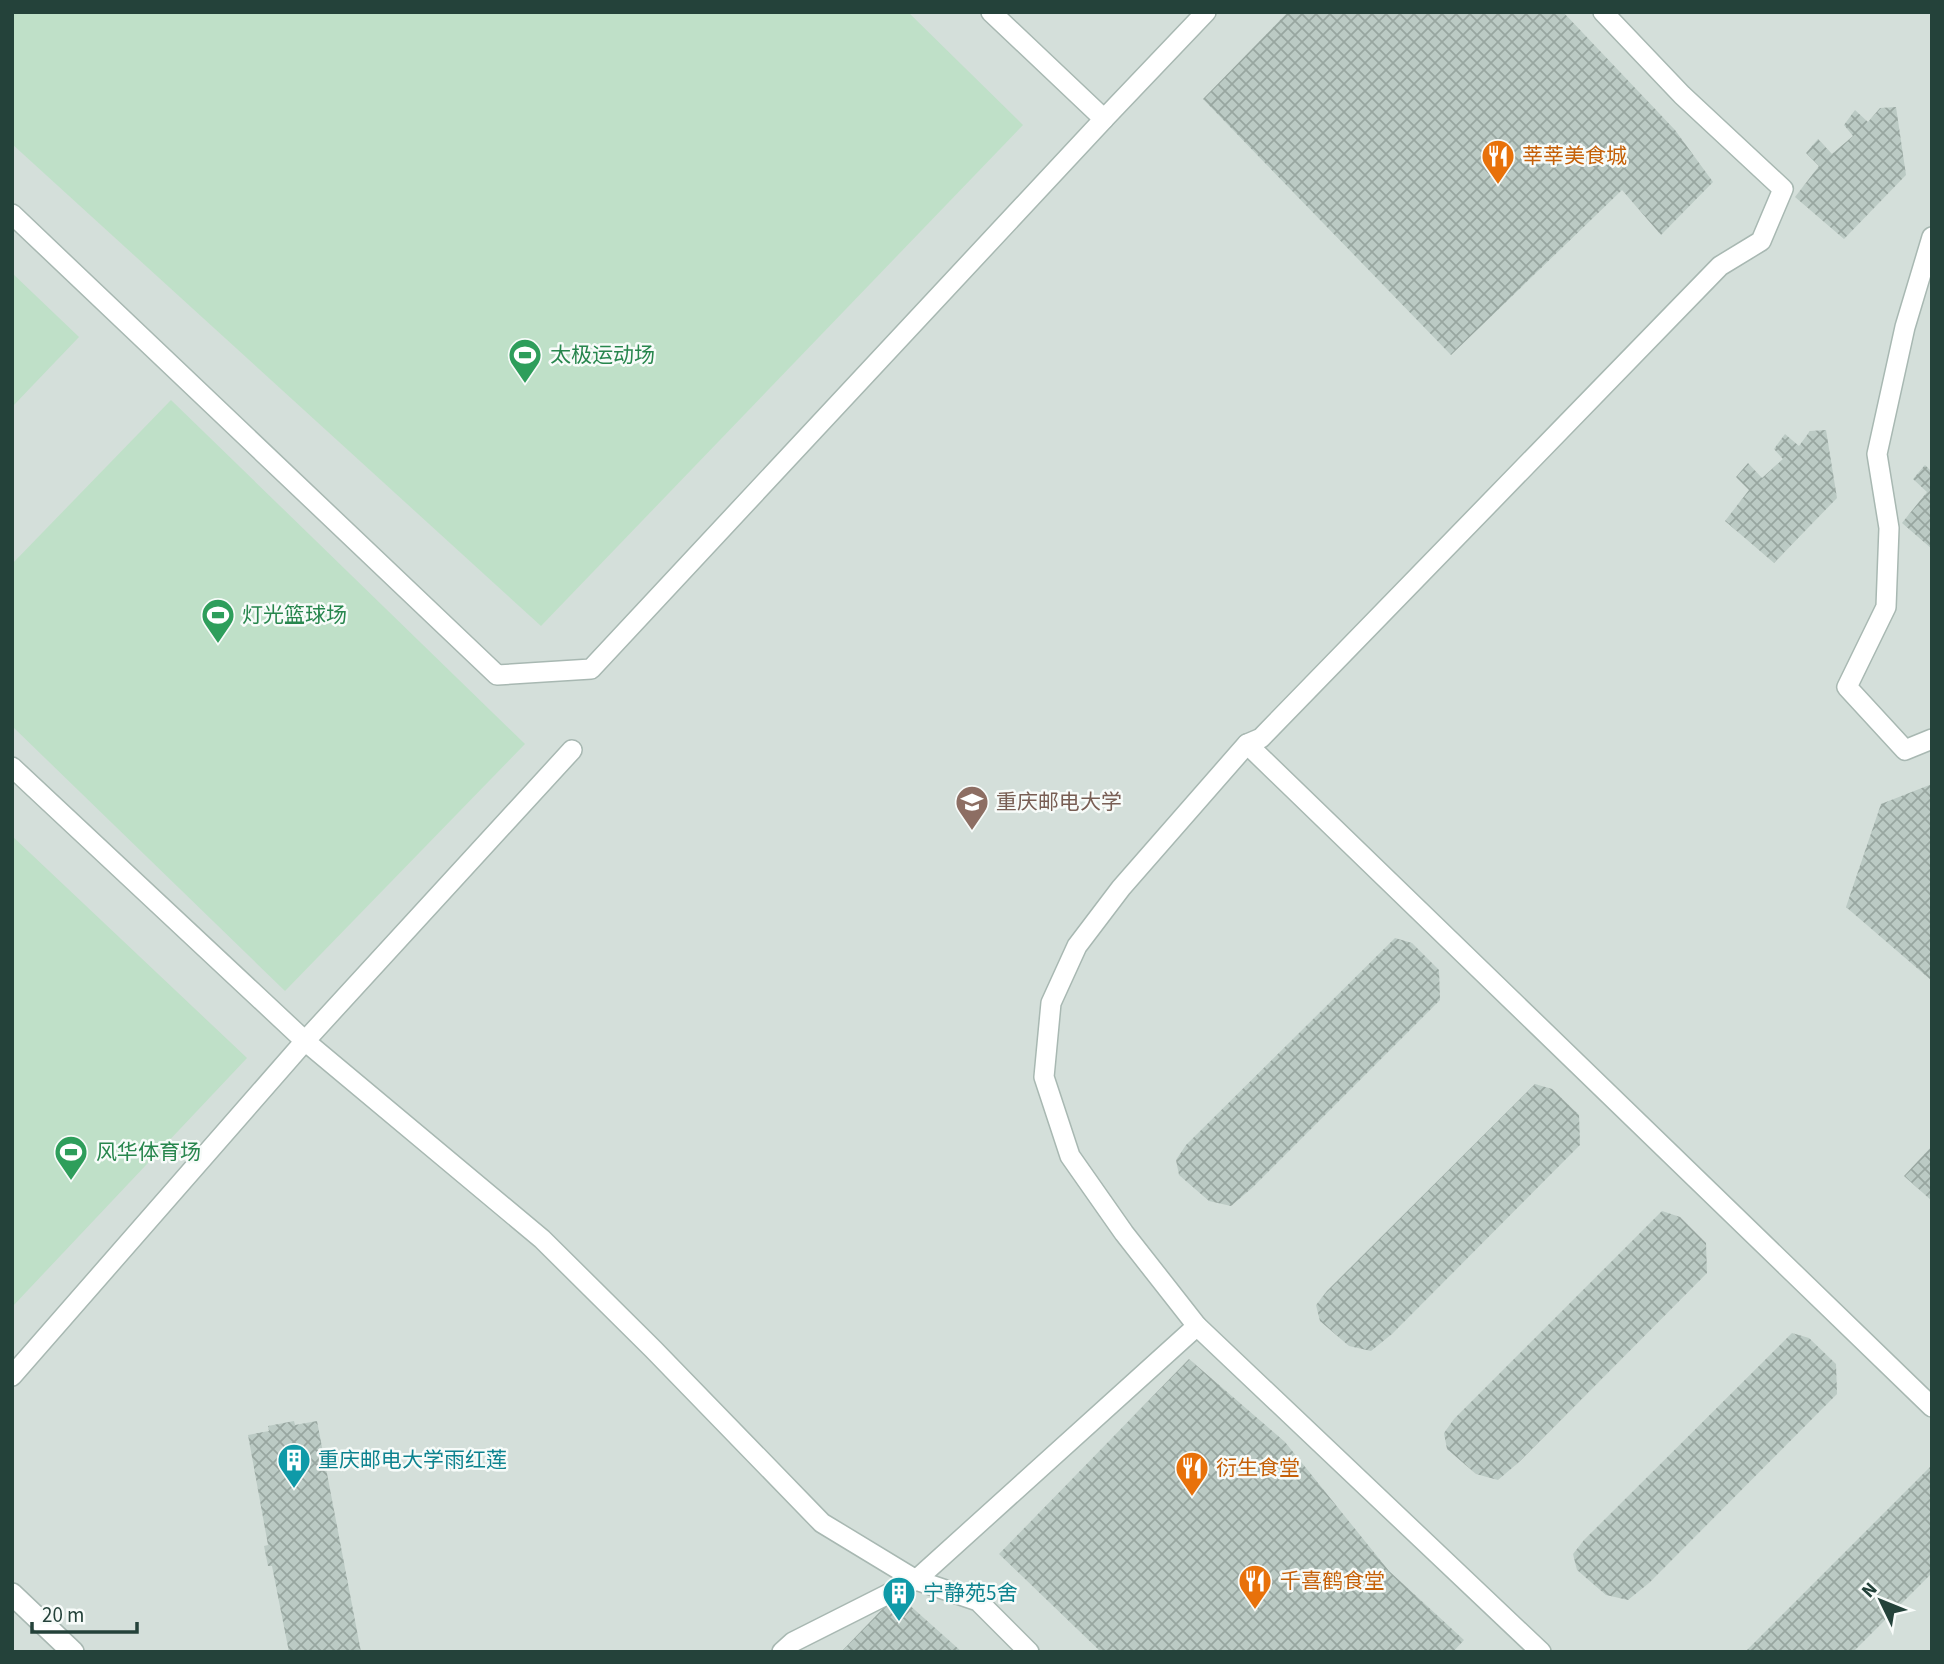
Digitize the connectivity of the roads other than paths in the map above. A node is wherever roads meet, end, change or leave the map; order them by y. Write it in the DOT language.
graph roads {
  1 [pos="991,12"];
  2 [pos="1206,12"];
  3 [pos="1603,12"];
  4 [pos="1104,119"];
  5 [pos="12,214"];
  6 [pos="1932,237"];
  7 [pos="1932,739"];
  8 [pos="1247,744"];
  9 [pos="572,750"];
  10 [pos="12,768"];
  11 [pos="305,1041"];
  12 [pos="1197,1326"];
  13 [pos="12,1376"];
  14 [pos="1932,1407"];
  15 [pos="916,1580"];
  16 [pos="12,1594"];
  17 [pos="73,1652"];
  18 [pos="782,1652"];
  19 [pos="1029,1652"];
  20 [pos="1541,1652"];
  1 -- 4 [label="lane"];
  2 -- 4 [label="lane"];
  3 -- 8 [label="lane"];
  4 -- 5 [label="lane"];
  6 -- 7 [label="lane"];
  8 -- 12 [label="lane"];
  8 -- 14 [label="lane"];
  9 -- 11 [label="lane"];
  10 -- 11 [label="lane"];
  11 -- 13 [label="lane"];
  11 -- 15 [label="lane"];
  12 -- 15 [label="lane"];
  12 -- 20 [label="lane"];
  15 -- 18 [label="lane"];
  15 -- 19 [label="lane"];
  16 -- 17 [label="street"];
}
